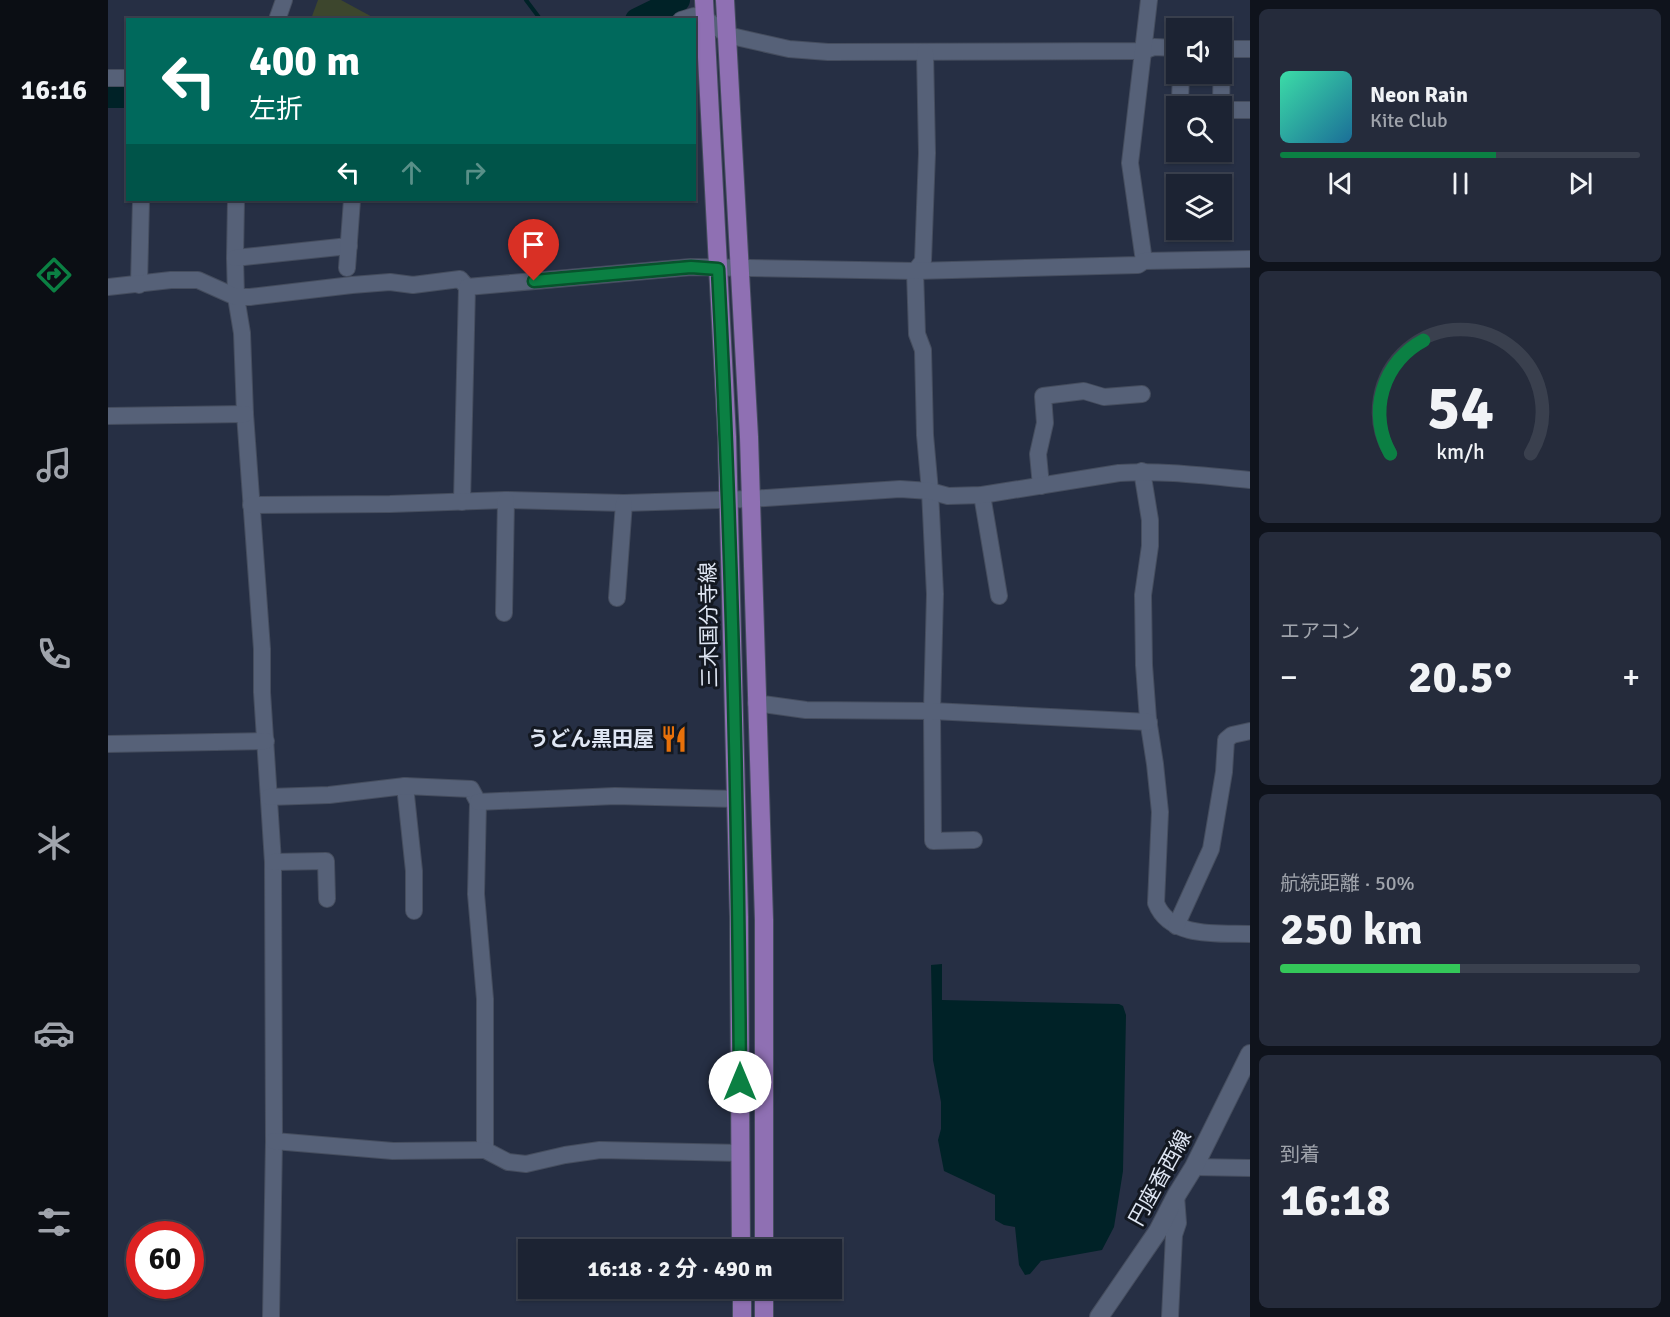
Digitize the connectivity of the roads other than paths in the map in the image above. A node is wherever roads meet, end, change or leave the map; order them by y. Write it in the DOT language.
graph roads {
  1 [pos="284,0"];
  2 [pos="705,0"];
  3 [pos="725,0"];
  4 [pos="1149,0"];
  5 [pos="278,18"];
  6 [pos="688,18"];
  7 [pos="706,19"];
  8 [pos="727,34"];
  9 [pos="1166,48"];
  10 [pos="1232,49"];
  11 [pos="1250,49"];
  12 [pos="1143,51"];
  13 [pos="925,52"];
  14 [pos="108,78"];
  15 [pos="126,78"];
  16 [pos="1232,109"];
  17 [pos="1250,110"];
  18 [pos="141,201"];
  19 [pos="236,201"];
  20 [pos="352,201"];
  21 [pos="349,246"];
  22 [pos="235,258"];
  23 [pos="1250,259"];
  24 [pos="1144,261"];
  25 [pos="347,268"];
  26 [pos="740,268"];
  27 [pos="718,269"];
  28 [pos="915,271"];
  29 [pos="139,285"];
  30 [pos="108,287"];
  31 [pos="467,287"];
  32 [pos="236,297"];
  33 [pos="1142,394"];
  34 [pos="245,414"];
  35 [pos="108,416"];
  36 [pos="1142,471"];
  37 [pos="1250,480"];
  38 [pos="1041,486"];
  39 [pos="930,491"];
  40 [pos="982,495"];
  41 [pos="750,499"];
  42 [pos="506,500"];
  43 [pos="728,500"];
  44 [pos="462,502"];
  45 [pos="624,503"];
  46 [pos="250,505"];
  47 [pos="999,596"];
  48 [pos="617,598"];
  49 [pos="504,614"];
  50 [pos="756,703"];
  51 [pos="932,711"];
  52 [pos="1149,722"];
  53 [pos="1250,731"];
  54 [pos="266,741"];
  55 [pos="108,744"];
  56 [pos="405,786"];
  57 [pos="268,797"];
  58 [pos="736,799"];
  59 [pos="478,802"];
  60 [pos="974,840"];
  61 [pos="273,862"];
  62 [pos="327,899"];
  63 [pos="414,911"];
  64 [pos="1176,926"];
  65 [pos="1250,934"];
  66 [pos="1249,1058"];
  67 [pos="274,1141"];
  68 [pos="484,1150"];
  69 [pos="741,1153"];
  70 [pos="1194,1167"];
  71 [pos="1250,1168"];
  72 [pos="1176,1196"];
  73 [pos="741,1239"];
  74 [pos="764,1239"];
  75 [pos="742,1299"];
  76 [pos="764,1299"];
  77 [pos="271,1317"];
  78 [pos="742,1317"];
  79 [pos="764,1317"];
  80 [pos="1099,1317"];
  81 [pos="1170,1317"];
  1 -- 5 [label="street"];
  2 -- 7 [label="main road, 三木国分寺線"];
  3 -- 8 [label="main road, 三木国分寺線"];
  4 -- 12 [label="street"];
  6 -- 7 [label="street"];
  7 -- 8 [label="street"];
  7 -- 27 [label="main road, 三木国分寺線"];
  8 -- 13 [label="street"];
  8 -- 26 [label="main road, 三木国分寺線"];
  9 -- 12 [label="street"];
  10 -- 11 [label="street"];
  12 -- 13 [label="street"];
  12 -- 24 [label="street"];
  13 -- 28 [label="street"];
  14 -- 15 [label="street"];
  16 -- 17 [label="street"];
  18 -- 29 [label="street"];
  19 -- 22 [label="street"];
  20 -- 21 [label="street"];
  21 -- 22 [label="street"];
  21 -- 25 [label="street"];
  22 -- 32 [label="street"];
  23 -- 24 [label="street"];
  24 -- 28 [label="street"];
  26 -- 27 [label="street"];
  26 -- 28 [label="street"];
  26 -- 41 [label="main road, 三木国分寺線"];
  27 -- 31 [label="street"];
  27 -- 43 [label="main road, 三木国分寺線"];
  28 -- 39 [label="street"];
  29 -- 30 [label="street"];
  29 -- 32 [label="street"];
  31 -- 32 [label="street"];
  31 -- 44 [label="street"];
  32 -- 34 [label="street"];
  33 -- 38 [label="street"];
  34 -- 35 [label="street"];
  34 -- 46 [label="street"];
  36 -- 37 [label="street"];
  36 -- 38 [label="street"];
  36 -- 52 [label="street"];
  38 -- 40 [label="street"];
  39 -- 40 [label="street"];
  39 -- 41 [label="street"];
  39 -- 51 [label="street"];
  40 -- 47 [label="street"];
  41 -- 43 [label="street"];
  41 -- 50 [label="main road, 三木国分寺線"];
  42 -- 44 [label="street"];
  42 -- 45 [label="street"];
  42 -- 49 [label="street"];
  43 -- 45 [label="street"];
  43 -- 58 [label="main road, 三木国分寺線"];
  44 -- 46 [label="street"];
  45 -- 48 [label="street"];
  46 -- 54 [label="street"];
  50 -- 51 [label="street"];
  50 -- 74 [label="main road, 三木国分寺線"];
  51 -- 52 [label="street"];
  51 -- 60 [label="street"];
  52 -- 64 [label="street"];
  53 -- 64 [label="street"];
  54 -- 55 [label="street"];
  54 -- 57 [label="street"];
  56 -- 57 [label="street"];
  56 -- 59 [label="street"];
  56 -- 63 [label="street"];
  57 -- 61 [label="street"];
  58 -- 59 [label="street"];
  58 -- 69 [label="main road, 三木国分寺線"];
  59 -- 68 [label="street"];
  61 -- 62 [label="street"];
  61 -- 67 [label="street"];
  64 -- 65 [label="street"];
  66 -- 70 [label="main road, 円座香西線"];
  67 -- 68 [label="street"];
  67 -- 77 [label="street"];
  68 -- 69 [label="street"];
  69 -- 73 [label="main road, 三木国分寺線"];
  70 -- 71 [label="street"];
  70 -- 72 [label="main road, 円座香西線"];
  72 -- 80 [label="main road, 円座香西線"];
  72 -- 81 [label="street"];
  75 -- 78 [label="main road"];
  76 -- 79 [label="main road"];
}
